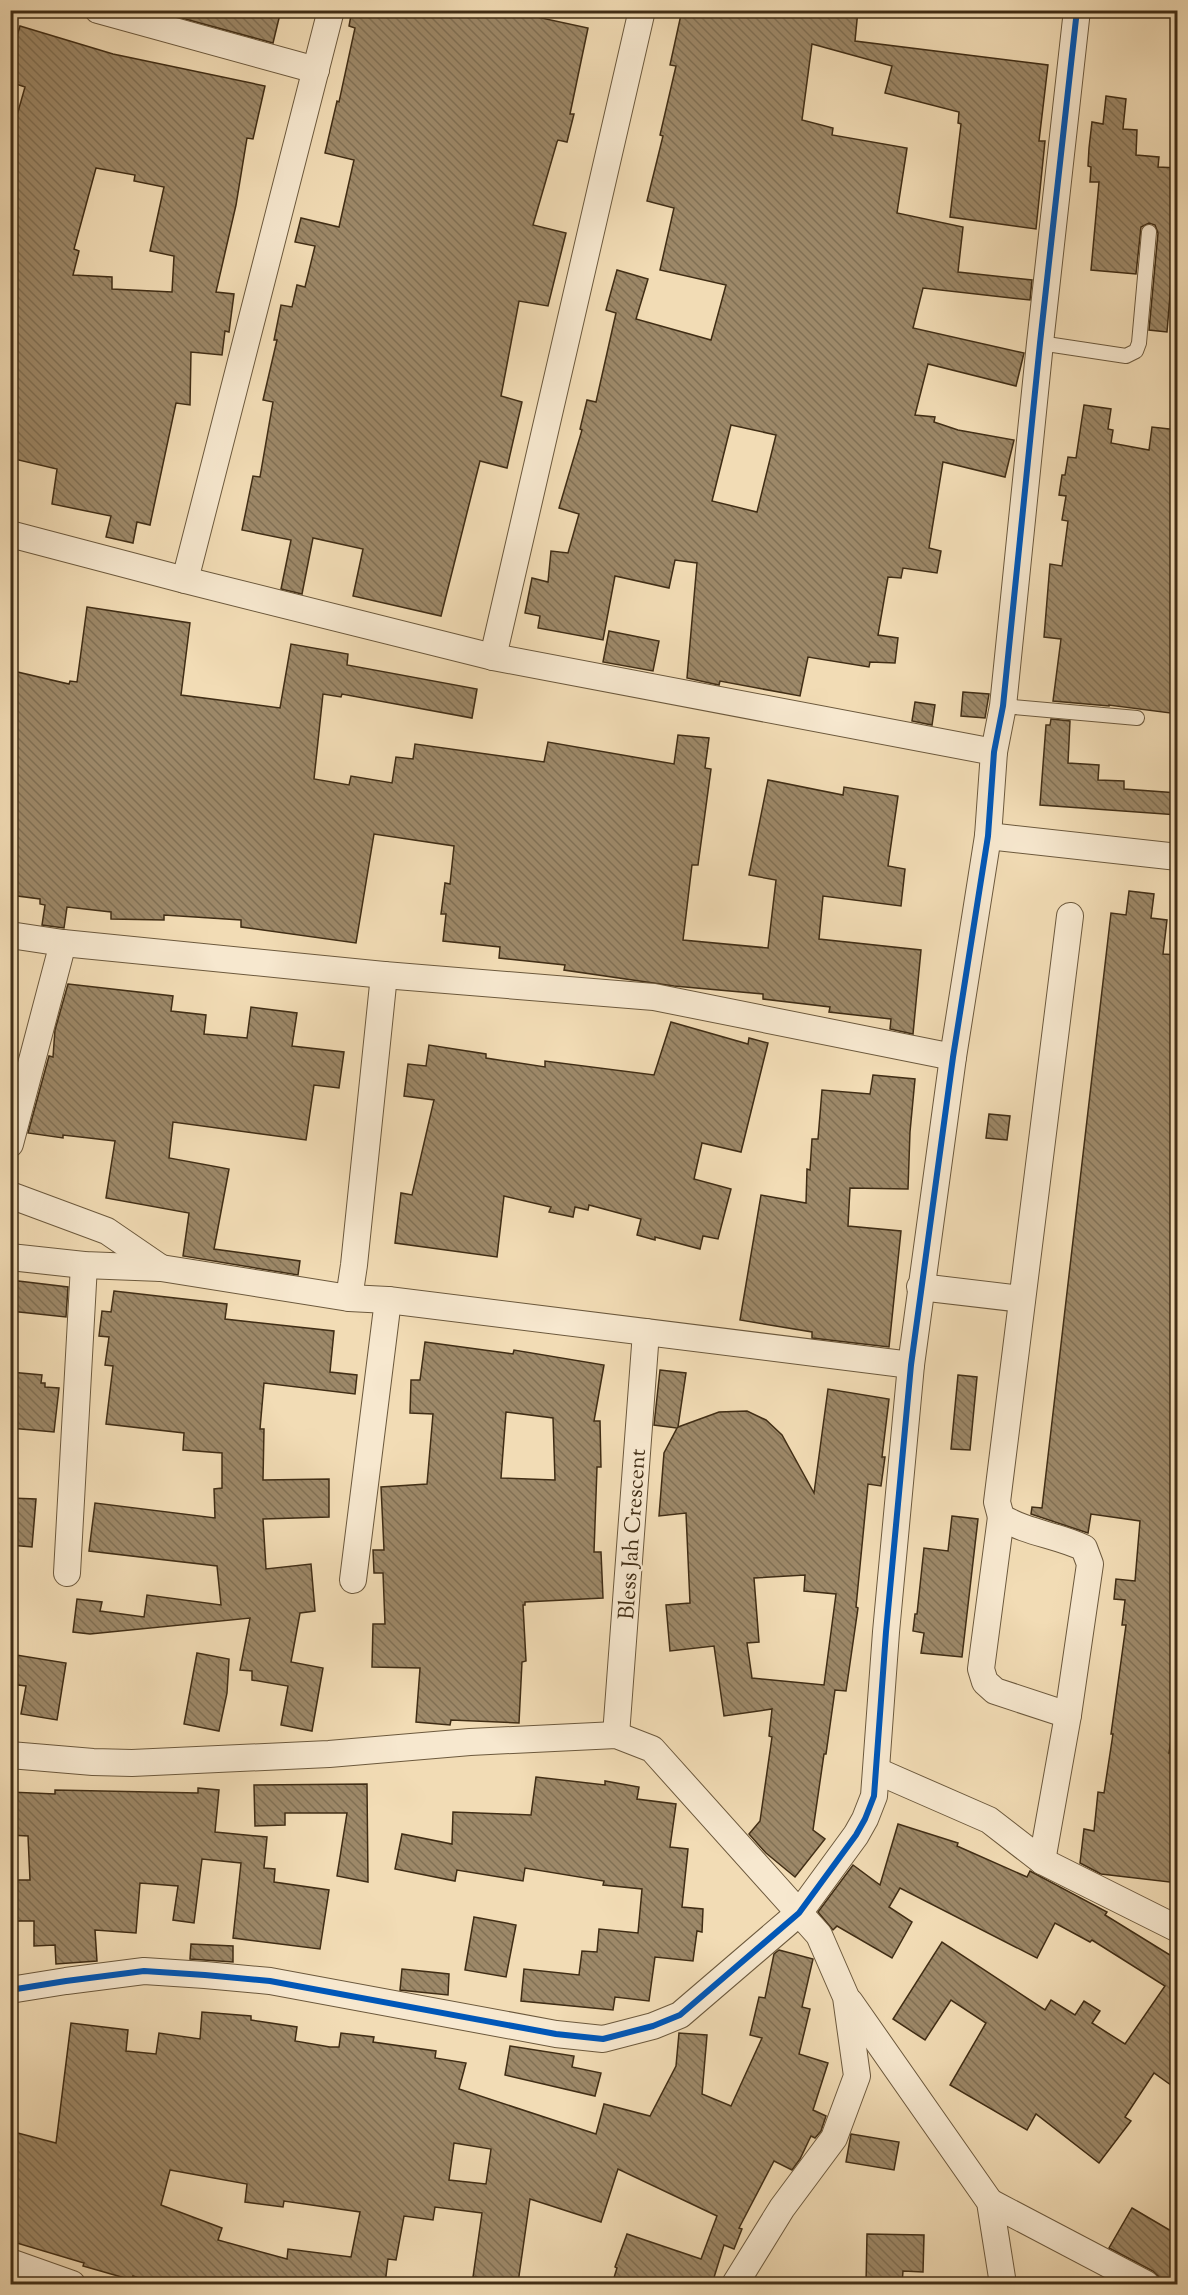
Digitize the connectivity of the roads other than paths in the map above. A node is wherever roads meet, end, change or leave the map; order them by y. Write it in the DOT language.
graph roads {
  1 [pos="98,10"];
  2 [pos="331,10"];
  3 [pos="642,10"];
  4 [pos="1077,10"];
  5 [pos="316,70"];
  6 [pos="1149,232"];
  7 [pos="1040,343"];
  8 [pos="10,534"];
  9 [pos="185,580"];
  10 [pos="493,657"];
  11 [pos="1003,706"];
  12 [pos="1137,718"];
  13 [pos="994,752"];
  14 [pos="988,836"];
  15 [pos="1178,857"];
  16 [pos="1070,916"];
  17 [pos="10,936"];
  18 [pos="63,943"];
  19 [pos="384,975"];
  20 [pos="953,1057"];
  21 [pos="10,1144"];
  22 [pos="10,1195"];
  23 [pos="10,1257"];
  24 [pos="84,1265"];
  25 [pos="161,1268"];
  26 [pos="921,1287"];
  27 [pos="349,1298"];
  28 [pos="1022,1299"];
  29 [pos="388,1300"];
  30 [pos="646,1332"];
  31 [pos="911,1365"];
  32 [pos="1001,1517"];
  33 [pos="67,1572"];
  34 [pos="353,1580"];
  35 [pos="1068,1715"];
  36 [pos="616,1735"];
  37 [pos="10,1755"];
  38 [pos="877,1771"];
  39 [pos="1042,1861"];
  40 [pos="800,1913"];
  41 [pos="1178,1929"];
  42 [pos="10,1990"];
  43 [pos="846,1997"];
  44 [pos="990,2202"];
  45 [pos="10,2262"];
  46 [pos="72,2284"];
  47 [pos="735,2284"];
  48 [pos="1003,2284"];
  49 [pos="1146,2284"];
  1 -- 5 [label="street"];
  2 -- 5 [label="street"];
  3 -- 10 [label="street"];
  4 -- 7 [label="street"];
  5 -- 9 [label="street"];
  6 -- 7 [label="lane"];
  7 -- 11 [label="street"];
  8 -- 9 [label="street"];
  9 -- 10 [label="street"];
  10 -- 13 [label="street"];
  11 -- 12 [label="lane"];
  11 -- 13 [label="street"];
  13 -- 14 [label="street"];
  14 -- 15 [label="street"];
  14 -- 20 [label="street"];
  16 -- 28 [label="street"];
  17 -- 18 [label="street"];
  18 -- 19 [label="street"];
  18 -- 21 [label="street"];
  19 -- 20 [label="street"];
  19 -- 27 [label="street"];
  20 -- 26 [label="street"];
  22 -- 25 [label="street"];
  23 -- 24 [label="street"];
  24 -- 25 [label="street"];
  24 -- 33 [label="street"];
  25 -- 27 [label="street"];
  26 -- 28 [label="street"];
  26 -- 31 [label="street"];
  27 -- 29 [label="street"];
  28 -- 32 [label="street"];
  29 -- 30 [label="street"];
  29 -- 34 [label="street"];
  30 -- 31 [label="street"];
  30 -- 36 [label="street, Bless Jah Crescent"];
  31 -- 38 [label="street"];
  32 -- 35 [label="street"];
  32 -- 35 [label="street"];
  35 -- 39 [label="street"];
  36 -- 37 [label="street"];
  36 -- 40 [label="street"];
  38 -- 39 [label="street"];
  38 -- 40 [label="street"];
  39 -- 41 [label="street"];
  40 -- 42 [label="street"];
  40 -- 43 [label="street"];
  43 -- 44 [label="street"];
  43 -- 47 [label="street"];
  44 -- 48 [label="street"];
  44 -- 49 [label="street"];
  45 -- 46 [label="street"];
}
